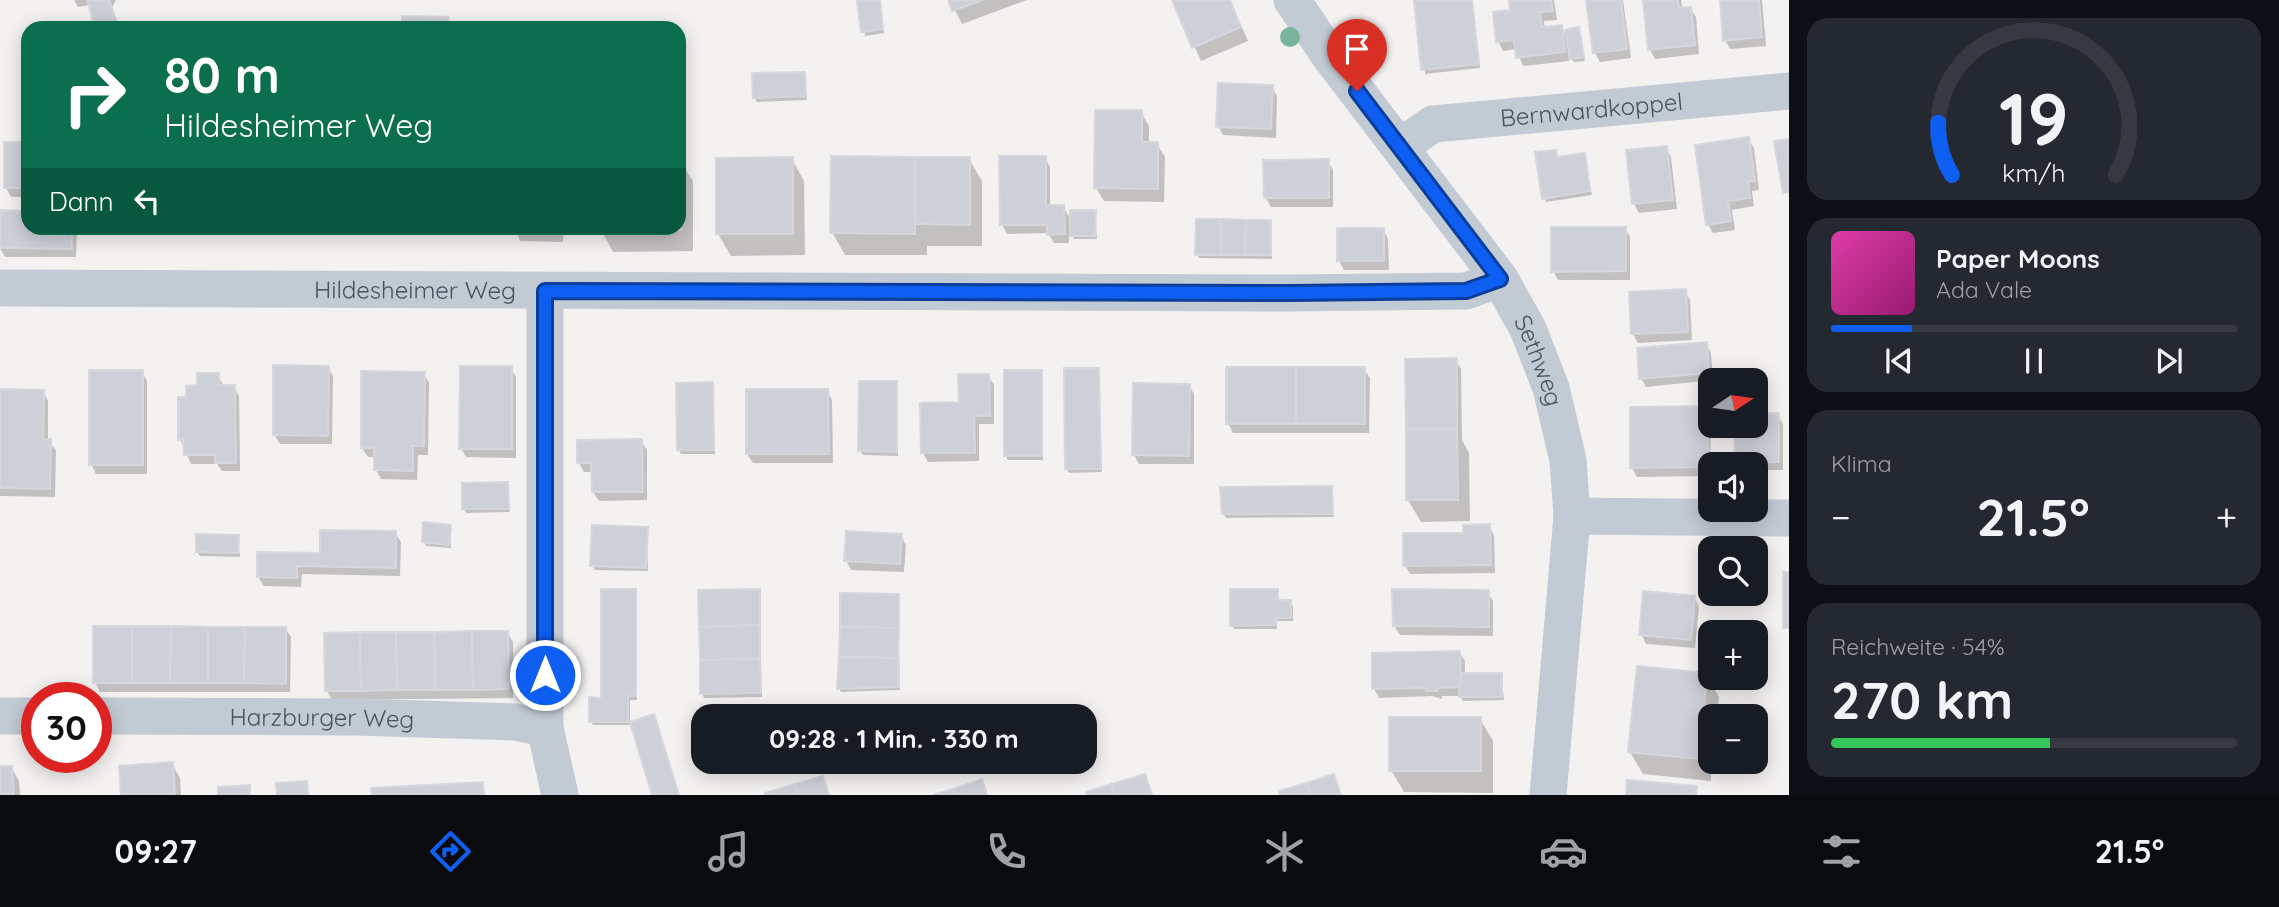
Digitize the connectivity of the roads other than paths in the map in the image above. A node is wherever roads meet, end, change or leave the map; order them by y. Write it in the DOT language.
graph roads {
  1 [pos="1292,0"];
  2 [pos="1789,90"];
  3 [pos="1401,146"];
  4 [pos="1500,279"];
  5 [pos="0,288"];
  6 [pos="545,291"];
  7 [pos="1572,516"];
  8 [pos="1789,518"];
  9 [pos="0,716"];
  10 [pos="21,716"];
  11 [pos="112,716"];
  12 [pos="545,727"];
  13 [pos="560,795"];
  14 [pos="1548,795"];
  1 -- 3 [label="street, Sethweg"];
  2 -- 3 [label="street, Bernwardkoppel"];
  3 -- 4 [label="street, Sethweg"];
  4 -- 6 [label="street, Hildesheimer Weg"];
  4 -- 7 [label="street, Sethweg"];
  5 -- 6 [label="street, Hildesheimer Weg"];
  6 -- 12 [label="street"];
  7 -- 8 [label="street"];
  7 -- 14 [label="street, Sethweg"];
  9 -- 10 [label="street"];
  11 -- 12 [label="street, Harzburger Weg"];
  12 -- 13 [label="street"];
}
